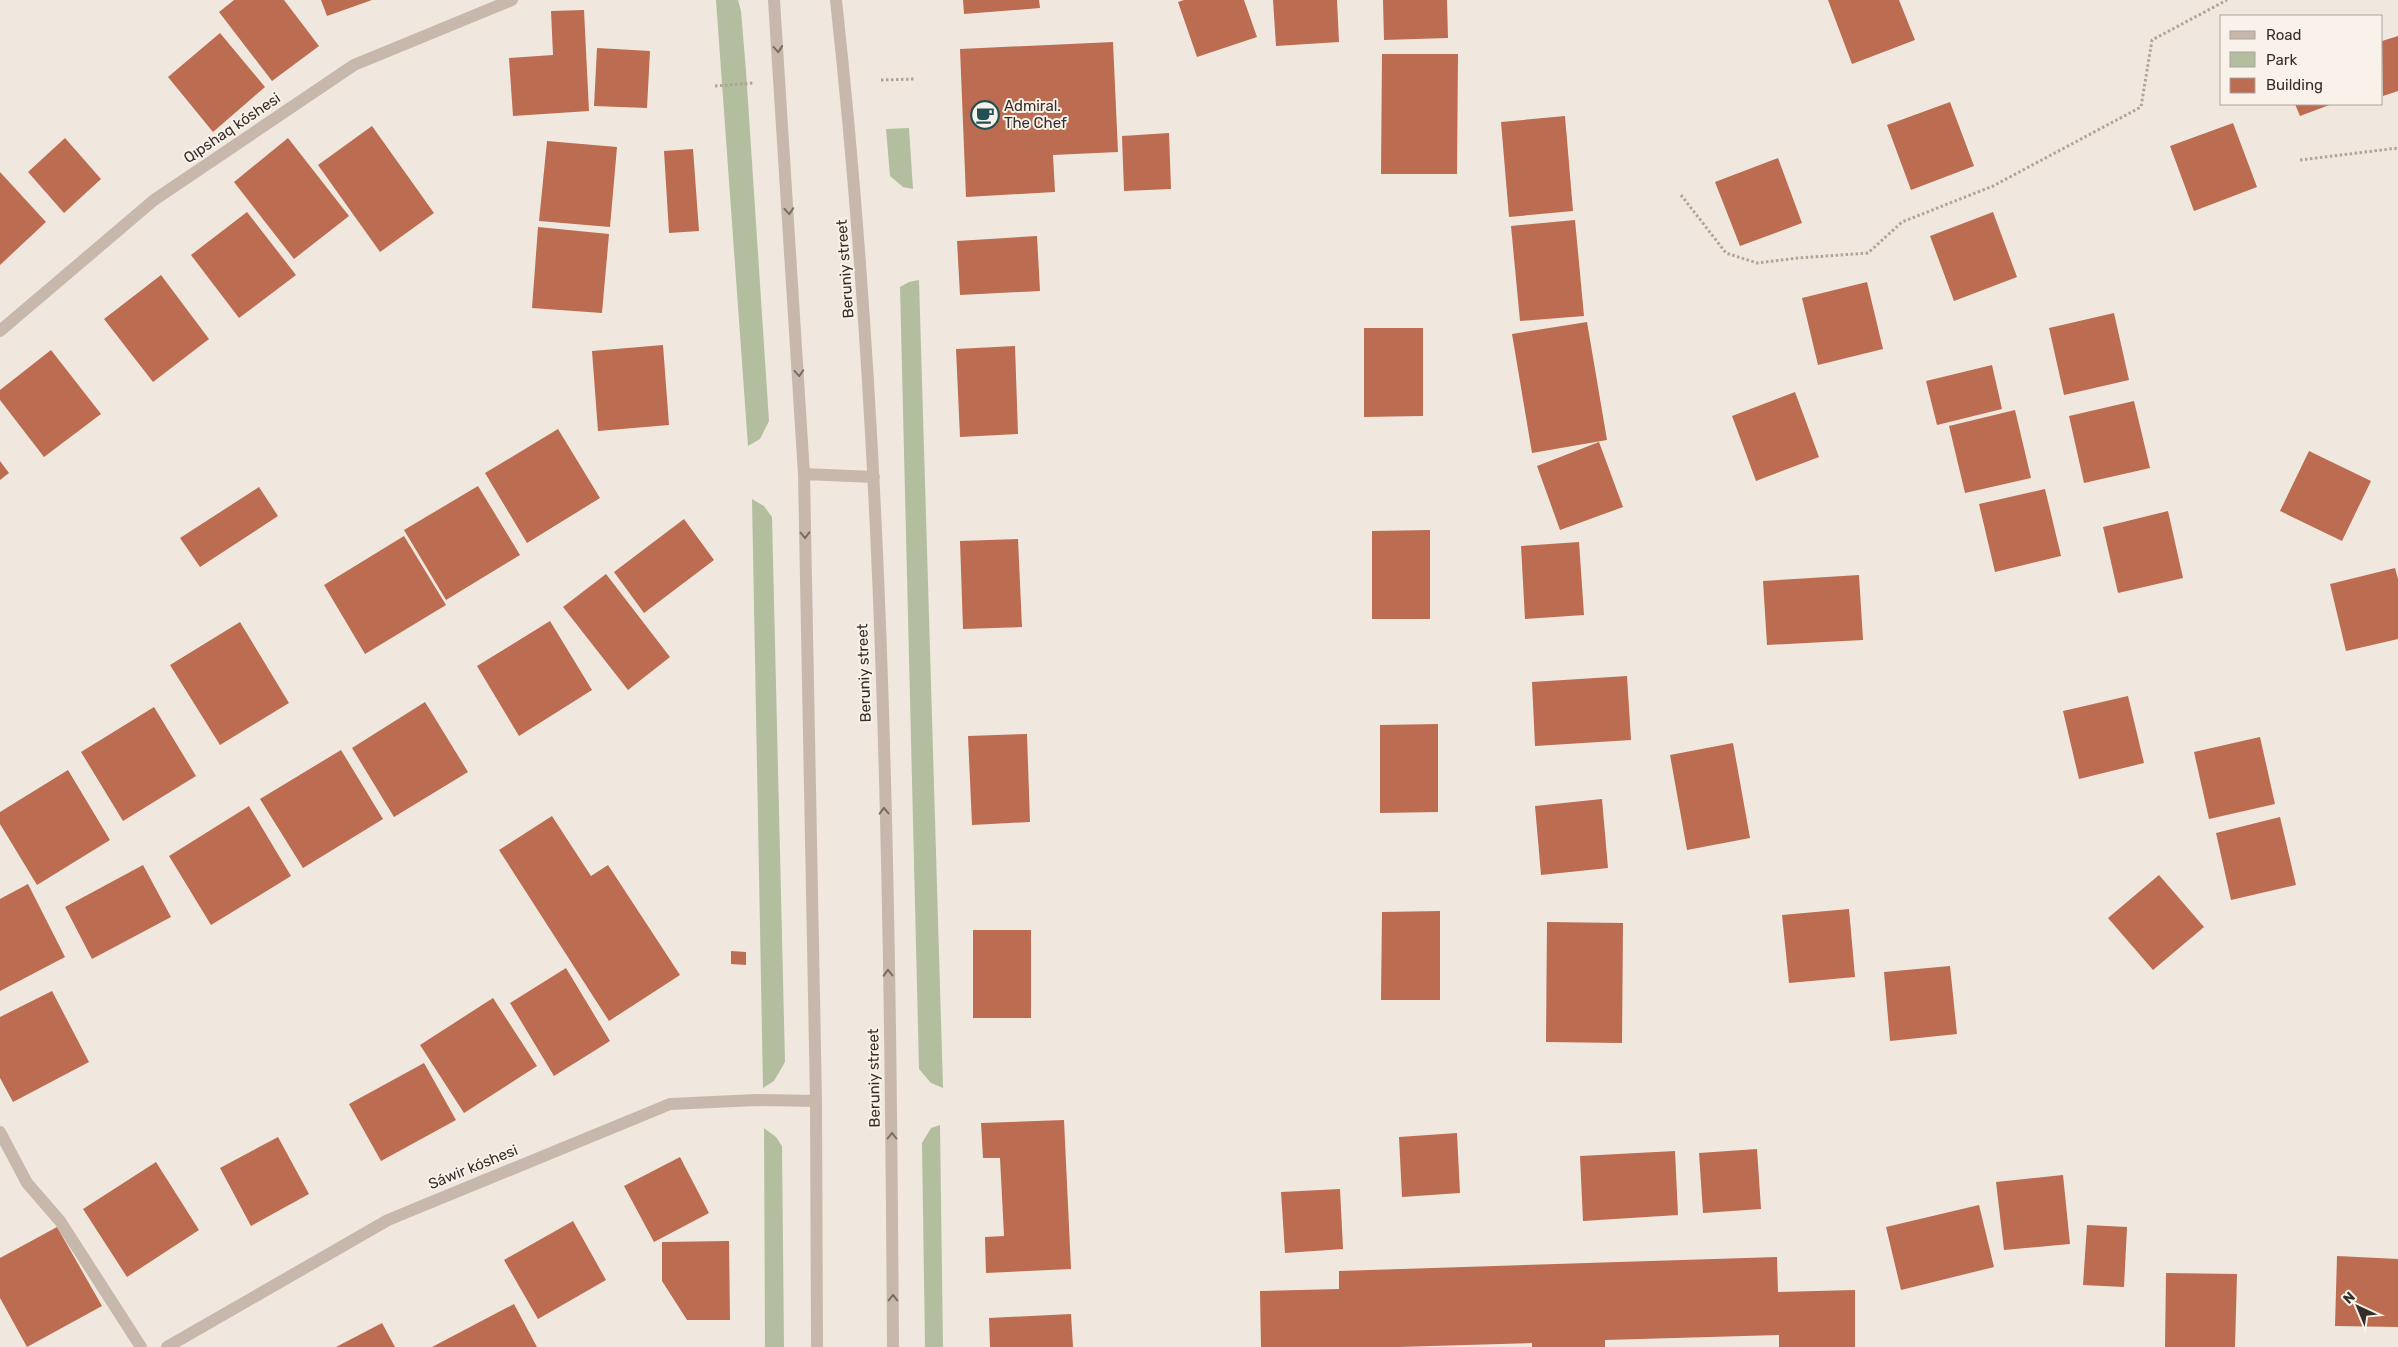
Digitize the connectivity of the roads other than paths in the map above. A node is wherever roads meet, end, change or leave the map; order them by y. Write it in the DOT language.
graph roads {
  1 [pos="512,0"];
  2 [pos="774,0"];
  3 [pos="836,0"];
  4 [pos="0,331"];
  5 [pos="804,474"];
  6 [pos="874,477"];
  7 [pos="816,1101"];
  8 [pos="0,1132"];
  9 [pos="141,1347"];
  10 [pos="167,1347"];
  11 [pos="817,1347"];
  12 [pos="894,1347"];
  1 -- 4 [label="street, Qıpshaq kóshesi"];
  2 -- 5 [label="street, one-way"];
  3 -- 6 [label="street, Beruniy street"];
  5 -- 6 [label="street"];
  5 -- 7 [label="street, one-way"];
  12 -- 6 [label="street, Beruniy street, one-way"];
  7 -- 10 [label="street, Sáwir kóshesi"];
  7 -- 11 [label="street"];
  8 -- 9 [label="street"];
}
